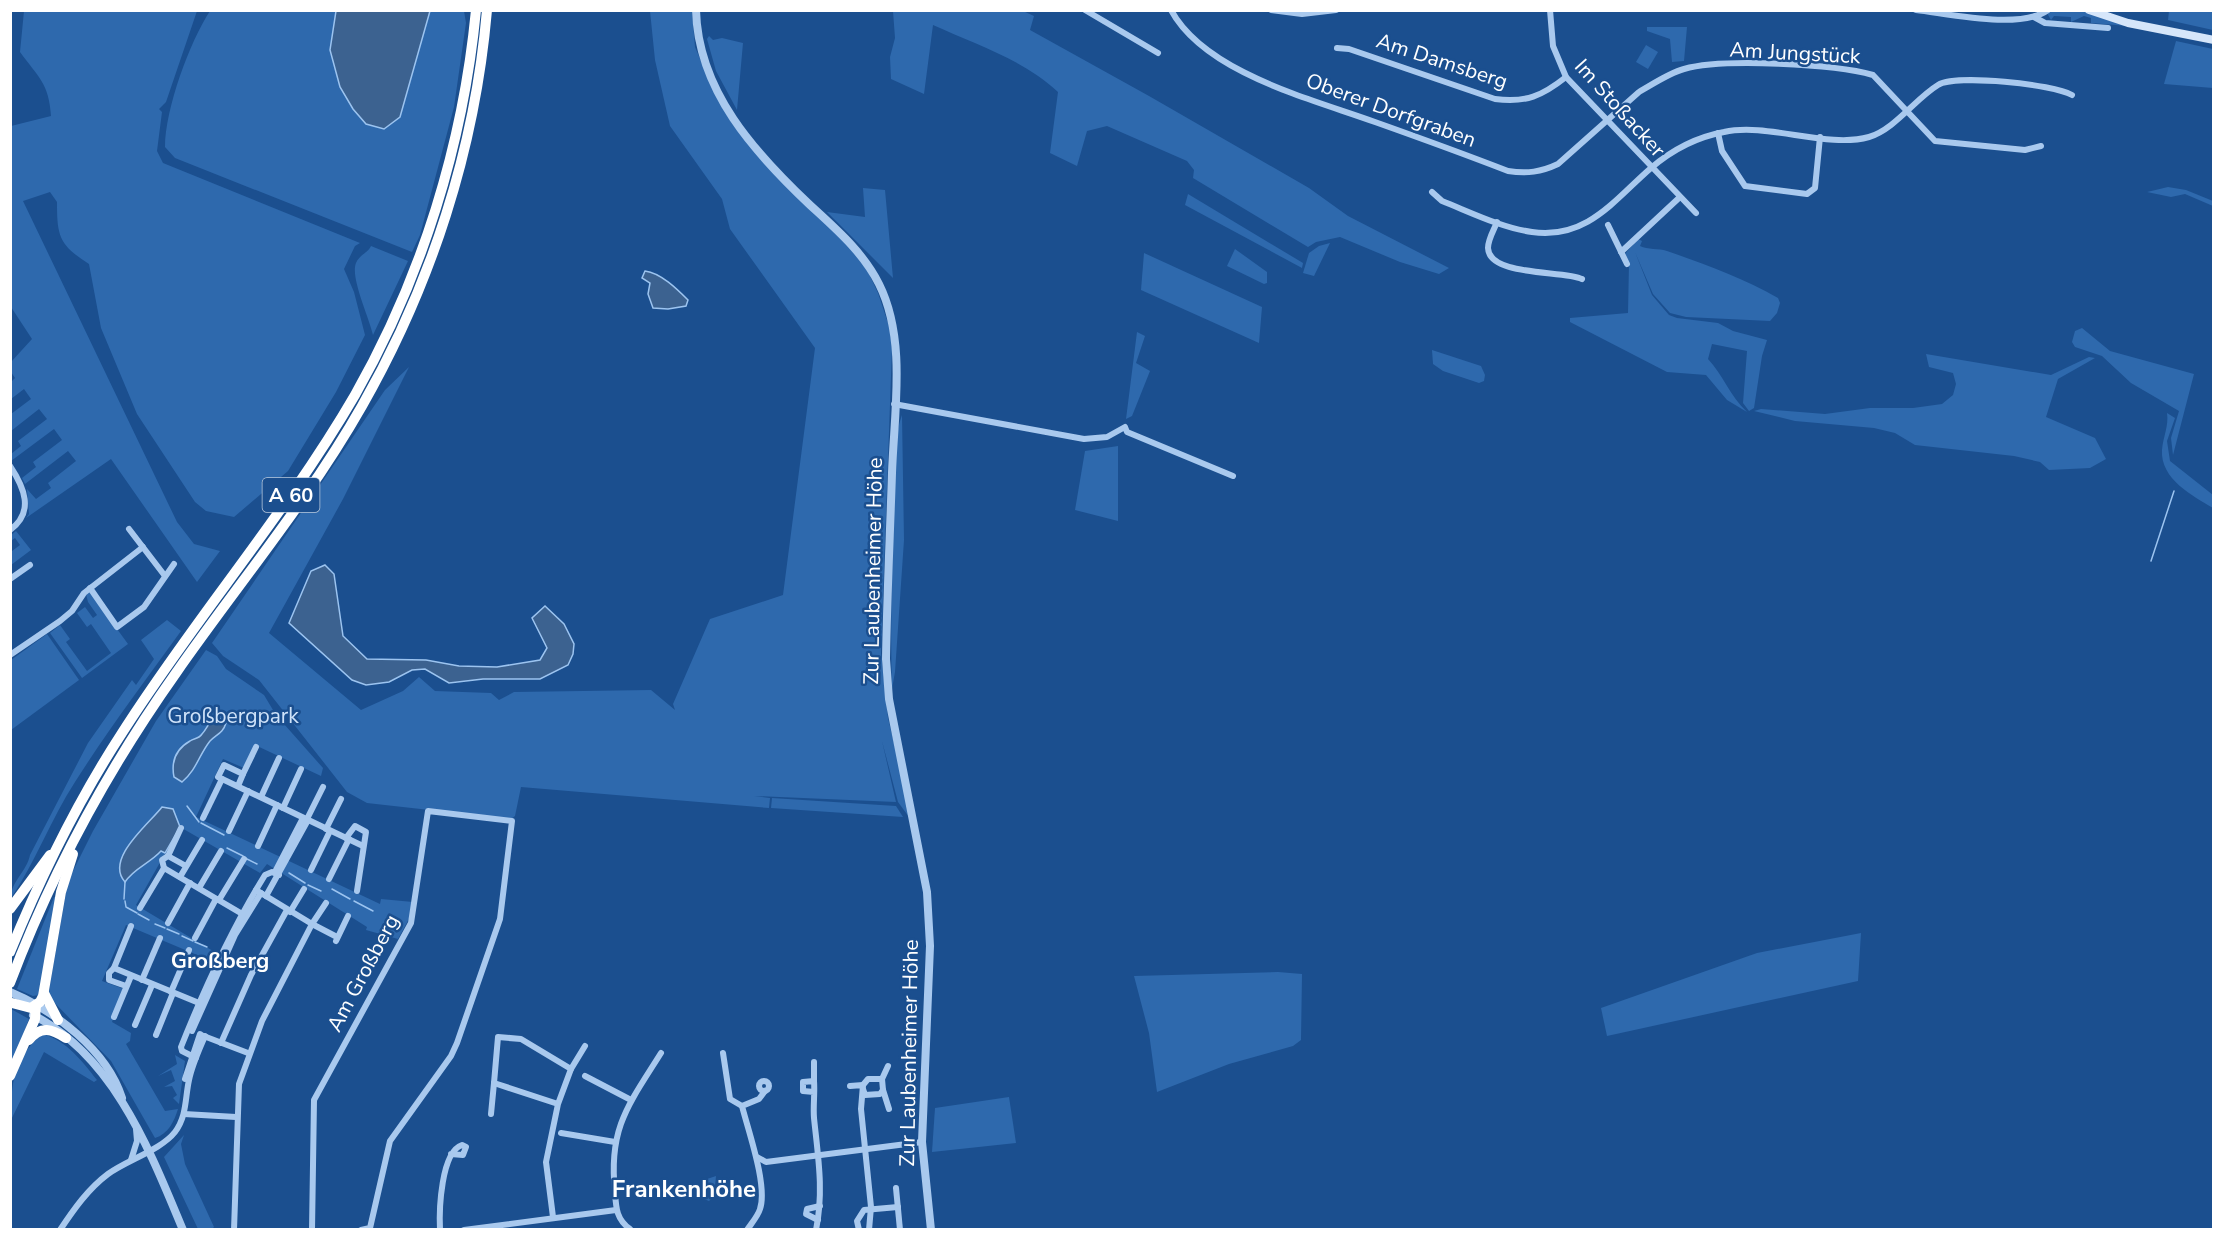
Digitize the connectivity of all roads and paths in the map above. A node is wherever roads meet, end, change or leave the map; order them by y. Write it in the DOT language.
graph roads {
  1 [pos="474,10"];
  2 [pos="487,10"];
  3 [pos="696,10"];
  4 [pos="1085,10"];
  5 [pos="1171,10"];
  6 [pos="1271,10"];
  7 [pos="1336,10"];
  8 [pos="1550,10"];
  9 [pos="1916,10"];
  10 [pos="2048,10"];
  11 [pos="2089,10"];
  12 [pos="2106,10"];
  13 [pos="2035,14"];
  14 [pos="2108,28"];
  15 [pos="2161,28"];
  16 [pos="2214,40"];
  17 [pos="1336,48"];
  18 [pos="1158,53"];
  19 [pos="1566,77"];
  20 [pos="2072,95"];
  21 [pos="1907,109"];
  22 [pos="1606,120"];
  23 [pos="1718,133"];
  24 [pos="1820,137"];
  25 [pos="2040,146"];
  26 [pos="1651,168"];
  27 [pos="1432,192"];
  28 [pos="1680,197"];
  29 [pos="1696,213"];
  30 [pos="1497,222"];
  31 [pos="1608,225"];
  32 [pos="1621,252"];
  33 [pos="1627,264"];
  34 [pos="1582,279"];
  35 [pos="894,404"];
  36 [pos="10,466"];
  37 [pos="1233,476"];
  38 [pos="129,529"];
  39 [pos="10,530"];
  40 [pos="143,547"];
  41 [pos="174,564"];
  42 [pos="30,566"];
  43 [pos="165,576"];
  44 [pos="10,579"];
  45 [pos="90,588"];
  46 [pos="10,655"];
  47 [pos="256,747"];
  48 [pos="279,758"];
  49 [pos="301,769"];
  50 [pos="243,774"];
  51 [pos="222,778"];
  52 [pos="238,786"];
  53 [pos="322,787"];
  54 [pos="248,791"];
  55 [pos="261,797"];
  56 [pos="340,799"];
  57 [pos="280,806"];
  58 [pos="203,818"];
  59 [pos="84,819"];
  60 [pos="306,819"];
  61 [pos="181,828"];
  62 [pos="328,830"];
  63 [pos="229,831"];
  64 [pos="347,839"];
  65 [pos="202,840"];
  66 [pos="258,846"];
  67 [pos="363,846"];
  68 [pos="57,849"];
  69 [pos="220,851"];
  70 [pos="168,856"];
  71 [pos="244,859"];
  72 [pos="186,866"];
  73 [pos="164,868"];
  74 [pos="311,870"];
  75 [pos="277,874"];
  76 [pos="180,877"];
  77 [pos="329,879"];
  78 [pos="190,883"];
  79 [pos="199,888"];
  80 [pos="304,889"];
  81 [pos="357,891"];
  82 [pos="261,893"];
  83 [pos="218,900"];
  84 [pos="326,903"];
  85 [pos="140,908"];
  86 [pos="10,909"];
  87 [pos="288,911"];
  88 [pos="244,915"];
  89 [pos="348,916"];
  90 [pos="168,923"];
  91 [pos="312,924"];
  92 [pos="131,926"];
  93 [pos="195,938"];
  94 [pos="160,939"];
  95 [pos="189,950"];
  96 [pos="10,952"];
  97 [pos="114,968"];
  98 [pos="130,976"];
  99 [pos="11,980"];
  100 [pos="142,980"];
  101 [pos="152,985"];
  102 [pos="126,987"];
  103 [pos="44,993"];
  104 [pos="172,993"];
  105 [pos="11,999"];
  106 [pos="200,1003"];
  107 [pos="36,1011"];
  108 [pos="114,1017"];
  109 [pos="58,1020"];
  110 [pos="135,1025"];
  111 [pos="190,1030"];
  112 [pos="156,1035"];
  113 [pos="202,1035"];
  114 [pos="66,1038"];
  115 [pos="221,1043"];
  116 [pos="585,1046"];
  117 [pos="23,1047"];
  118 [pos="248,1053"];
  119 [pos="661,1053"];
  120 [pos="723,1053"];
  121 [pos="194,1057"];
  122 [pos="814,1062"];
  123 [pos="888,1066"];
  124 [pos="571,1069"];
  125 [pos="10,1076"];
  126 [pos="585,1076"];
  127 [pos="882,1079"];
  128 [pos="494,1083"];
  129 [pos="850,1086"];
  130 [pos="863,1086"];
  131 [pos="883,1090"];
  132 [pos="765,1091"];
  133 [pos="631,1100"];
  134 [pos="123,1102"];
  135 [pos="558,1104"];
  136 [pos="742,1106"];
  137 [pos="889,1109"];
  138 [pos="185,1111"];
  139 [pos="491,1113"];
  140 [pos="236,1117"];
  141 [pos="136,1126"];
  142 [pos="561,1133"];
  143 [pos="615,1142"];
  144 [pos="922,1142"];
  145 [pos="148,1150"];
  146 [pos="866,1151"];
  147 [pos="451,1154"];
  148 [pos="819,1156"];
  149 [pos="757,1157"];
  150 [pos="131,1160"];
  151 [pos="896,1188"];
  152 [pos="820,1206"];
  153 [pos="871,1207"];
  154 [pos="898,1207"];
  155 [pos="616,1210"];
  156 [pos="552,1217"];
  157 [pos="818,1221"];
  158 [pos="497,1227"];
  159 [pos="370,1228"];
  160 [pos="630,1229"];
  161 [pos="60,1230"];
  162 [pos="183,1230"];
  163 [pos="234,1230"];
  164 [pos="312,1230"];
  165 [pos="361,1230"];
  166 [pos="440,1230"];
  167 [pos="464,1230"];
  168 [pos="747,1230"];
  169 [pos="816,1230"];
  170 [pos="859,1230"];
  171 [pos="869,1230"];
  172 [pos="900,1230"];
  173 [pos="931,1230"];
  1 -- 68 [label="highway, A 60"];
  2 -- 59 [label="highway, A 60"];
  3 -- 35 [label="street, Zur Laubenheimer Höhe"];
  4 -- 18 [label="street"];
  5 -- 22 [label="street, Oberer Dorfgraben"];
  6 -- 7 [label="street"];
  8 -- 19 [label="street, Im Stoßacker"];
  9 -- 13 [label="street"];
  10 -- 13 [label="street"];
  11 -- 15 [label="main road"];
  12 -- 15 [label="main road"];
  13 -- 14 [label="street"];
  15 -- 16 [label="main road"];
  17 -- 19 [label="street, Am Damsberg"];
  19 -- 22 [label="street, Im Stoßacker"];
  20 -- 21 [label="street"];
  21 -- 22 [label="street, Am Jungstück"];
  21 -- 24 [label="street"];
  21 -- 25 [label="street, Am Jungstück"];
  22 -- 26 [label="street, Im Stoßacker"];
  23 -- 24 [label="street"];
  23 -- 24 [label="street"];
  23 -- 26 [label="street"];
  26 -- 28 [label="street, Im Stoßacker"];
  26 -- 30 [label="street"];
  27 -- 30 [label="street"];
  28 -- 29 [label="street, Im Stoßacker"];
  28 -- 32 [label="street"];
  30 -- 34 [label="street"];
  31 -- 32 [label="street"];
  32 -- 33 [label="street"];
  35 -- 37 [label="street"];
  35 -- 144 [label="street, Zur Laubenheimer Höhe"];
  36 -- 39 [label="street"];
  38 -- 40 [label="street"];
  40 -- 43 [label="street"];
  40 -- 45 [label="street"];
  41 -- 43 [label="street"];
  42 -- 44 [label="street"];
  43 -- 45 [label="street"];
  45 -- 46 [label="street"];
  47 -- 50 [label="street"];
  48 -- 55 [label="street"];
  49 -- 57 [label="street"];
  50 -- 51 [label="street"];
  50 -- 52 [label="street"];
  51 -- 52 [label="street"];
  51 -- 58 [label="street"];
  52 -- 54 [label="street"];
  53 -- 60 [label="street"];
  54 -- 55 [label="street"];
  54 -- 63 [label="street"];
  55 -- 57 [label="street"];
  56 -- 62 [label="street"];
  57 -- 60 [label="street"];
  57 -- 66 [label="street"];
  59 -- 99 [label="highway, A 60"];
  59 -- 103 [label="highway"];
  60 -- 62 [label="street"];
  60 -- 75 [label="street"];
  61 -- 70 [label="street"];
  62 -- 64 [label="street"];
  62 -- 74 [label="street"];
  64 -- 67 [label="street"];
  64 -- 67 [label="street"];
  64 -- 77 [label="street"];
  65 -- 72 [label="street"];
  67 -- 81 [label="street"];
  68 -- 86 [label="highway"];
  68 -- 96 [label="highway, A 60"];
  69 -- 79 [label="street"];
  70 -- 72 [label="street"];
  70 -- 73 [label="street"];
  71 -- 83 [label="street"];
  72 -- 76 [label="street"];
  73 -- 76 [label="street"];
  73 -- 85 [label="street"];
  75 -- 82 [label="street"];
  75 -- 82 [label="street"];
  76 -- 78 [label="street"];
  78 -- 79 [label="street"];
  78 -- 90 [label="street"];
  79 -- 83 [label="street"];
  80 -- 87 [label="street"];
  82 -- 87 [label="street"];
  82 -- 88 [label="street"];
  83 -- 88 [label="street"];
  83 -- 93 [label="street"];
  84 -- 91 [label="street"];
  87 -- 91 [label="street"];
  87 -- 115 [label="street"];
  88 -- 106 [label="street"];
  89 -- 91 [label="street"];
  91 -- 118 [label="street"];
  92 -- 97 [label="street"];
  94 -- 100 [label="street"];
  95 -- 104 [label="street"];
  97 -- 98 [label="street"];
  97 -- 102 [label="street"];
  98 -- 100 [label="street"];
  98 -- 102 [label="street"];
  100 -- 101 [label="street"];
  101 -- 104 [label="street"];
  101 -- 110 [label="street"];
  102 -- 108 [label="street"];
  103 -- 107 [label="highway"];
  103 -- 109 [label="highway"];
  104 -- 106 [label="street"];
  104 -- 112 [label="street"];
  105 -- 107 [label="highway"];
  106 -- 111 [label="street"];
  107 -- 109 [label="street"];
  107 -- 114 [label="street"];
  107 -- 117 [label="highway"];
  109 -- 134 [label="street"];
  111 -- 113 [label="street"];
  111 -- 121 [label="street"];
  113 -- 115 [label="street"];
  113 -- 121 [label="street"];
  114 -- 117 [label="highway"];
  114 -- 134 [label="street"];
  115 -- 118 [label="street"];
  116 -- 124 [label="street"];
  117 -- 125 [label="highway"];
  118 -- 140 [label="street"];
  119 -- 133 [label="street"];
  120 -- 136 [label="street"];
  121 -- 138 [label="street"];
  122 -- 148 [label="street"];
  123 -- 127 [label="street"];
  124 -- 128 [label="street"];
  124 -- 135 [label="street"];
  126 -- 133 [label="street"];
  127 -- 130 [label="street"];
  127 -- 131 [label="street"];
  128 -- 135 [label="street"];
  128 -- 139 [label="street"];
  129 -- 130 [label="street"];
  130 -- 131 [label="street"];
  130 -- 146 [label="street"];
  131 -- 137 [label="street"];
  132 -- 136 [label="street"];
  133 -- 143 [label="street"];
  134 -- 141 [label="street"];
  135 -- 156 [label="street"];
  136 -- 149 [label="street"];
  138 -- 140 [label="street"];
  138 -- 145 [label="street"];
  140 -- 163 [label="street"];
  141 -- 145 [label="street"];
  141 -- 150 [label="street"];
  142 -- 143 [label="street"];
  143 -- 155 [label="street"];
  144 -- 146 [label="street"];
  144 -- 173 [label="street, Zur Laubenheimer Höhe"];
  145 -- 150 [label="street"];
  145 -- 162 [label="street"];
  146 -- 148 [label="street"];
  146 -- 153 [label="street"];
  147 -- 166 [label="street"];
  148 -- 149 [label="street"];
  148 -- 152 [label="street"];
  149 -- 168 [label="street"];
  150 -- 161 [label="street"];
  151 -- 154 [label="street"];
  152 -- 157 [label="street"];
  152 -- 157 [label="street"];
  153 -- 154 [label="street"];
  153 -- 170 [label="street"];
  153 -- 171 [label="street"];
  154 -- 172 [label="street"];
  155 -- 156 [label="street"];
  155 -- 160 [label="street"];
  156 -- 158 [label="street"];
  157 -- 169 [label="street"];
  158 -- 167 [label="street"];
  159 -- 164 [label="street, Am Großberg"];
  159 -- 165 [label="street"];
}
